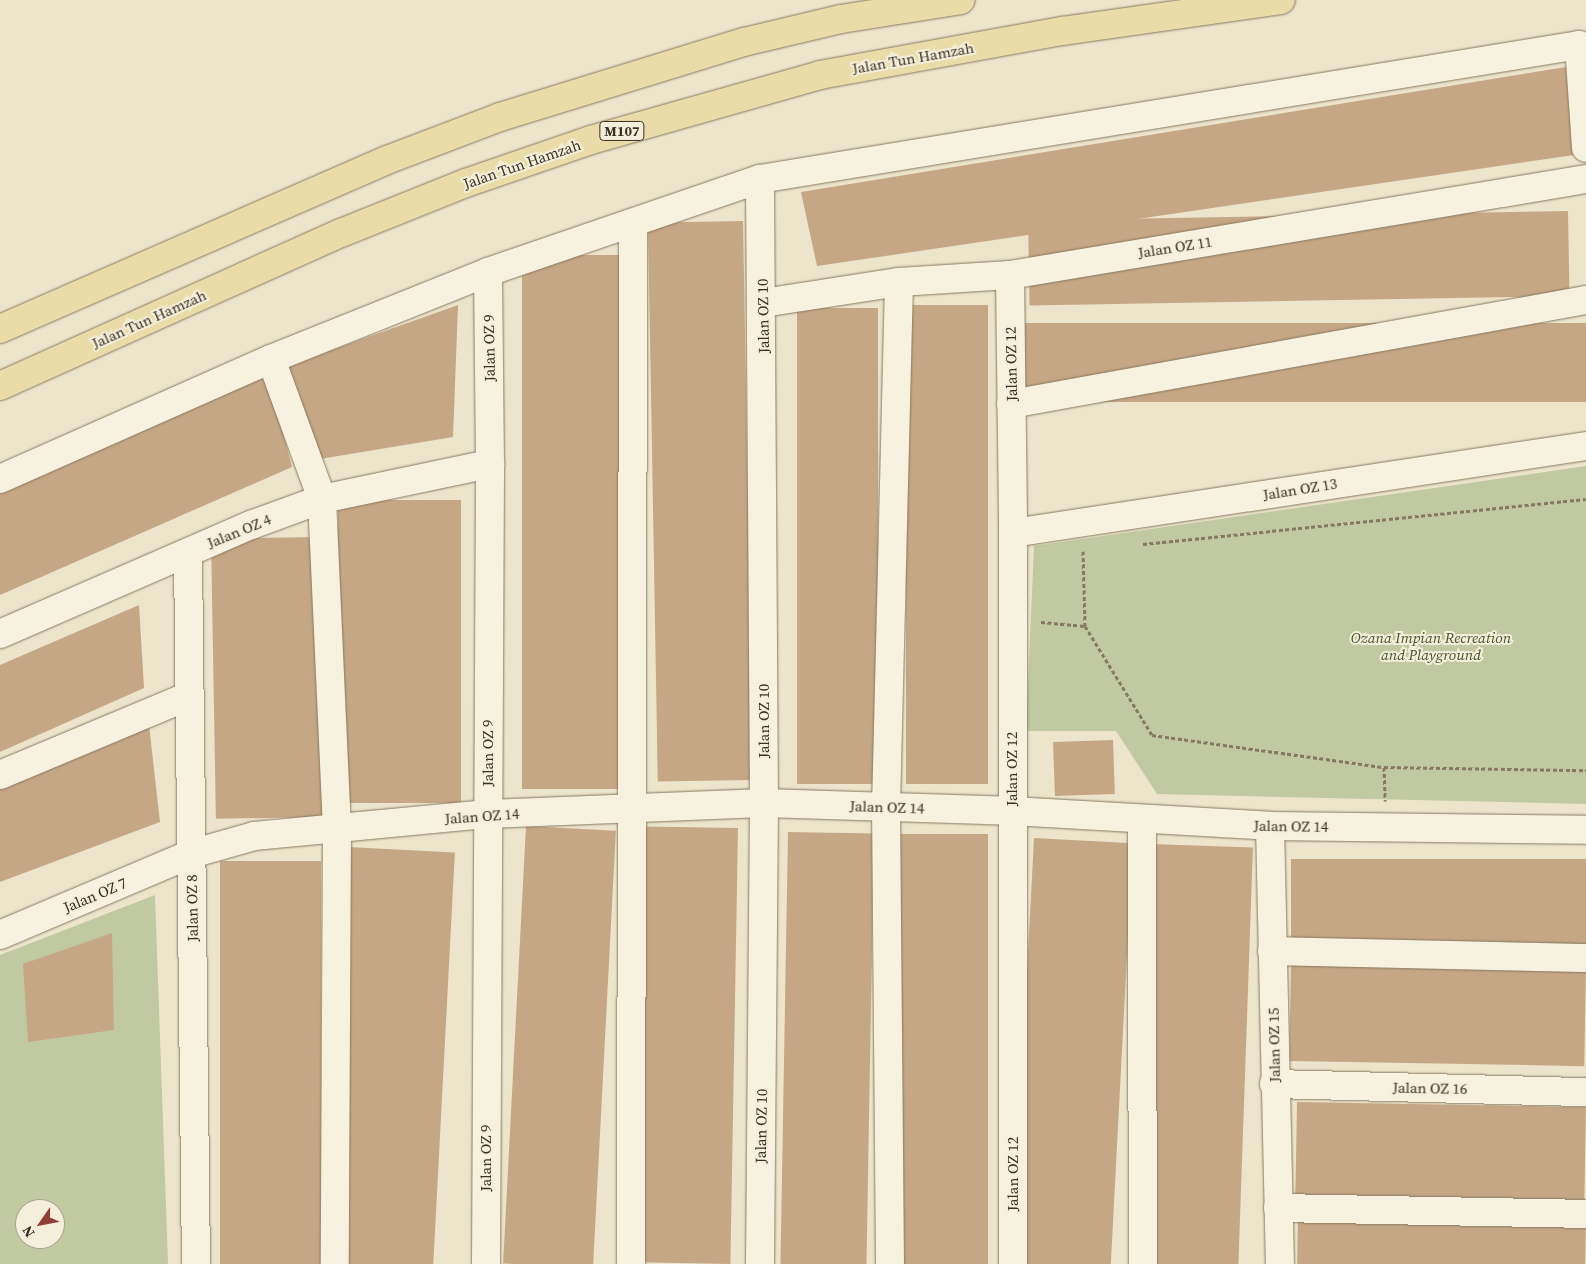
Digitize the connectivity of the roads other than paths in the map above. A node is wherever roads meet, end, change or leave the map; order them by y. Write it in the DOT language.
graph roads {
  1 [pos="961,0"];
  2 [pos="1281,0"];
  3 [pos="1586,148"];
  4 [pos="760,179"];
  5 [pos="1586,179"];
  6 [pos="633,223"];
  7 [pos="488,272"];
  8 [pos="1010,275"];
  9 [pos="899,282"];
  10 [pos="1586,300"];
  11 [pos="763,303"];
  12 [pos="0,329"];
  13 [pos="271,359"];
  14 [pos="0,386"];
  15 [pos="1012,404"];
  16 [pos="1586,446"];
  17 [pos="490,464"];
  18 [pos="0,479"];
  19 [pos="322,499"];
  20 [pos="1013,533"];
  21 [pos="188,553"];
  22 [pos="0,634"];
  23 [pos="189,696"];
  24 [pos="0,775"];
  25 [pos="764,803"];
  26 [pos="886,807"];
  27 [pos="634,808"];
  28 [pos="1012,811"];
  29 [pos="488,814"];
  30 [pos="1142,819"];
  31 [pos="1270,826"];
  32 [pos="336,828"];
  33 [pos="1586,830"];
  34 [pos="191,854"];
  35 [pos="0,935"];
  36 [pos="1272,951"];
  37 [pos="1586,958"];
  38 [pos="1274,1084"];
  39 [pos="1586,1092"];
  40 [pos="1278,1208"];
  41 [pos="1586,1214"];
  42 [pos="196,1264"];
  43 [pos="335,1264"];
  44 [pos="486,1264"];
  45 [pos="631,1264"];
  46 [pos="760,1264"];
  47 [pos="890,1264"];
  48 [pos="1013,1264"];
  49 [pos="1143,1264"];
  50 [pos="1280,1264"];
  1 -- 12 [label="main road"];
  2 -- 14 [label="main road, Jalan Tun Hamzah / M107"];
  3 -- 4 [label="street"];
  4 -- 6 [label="street"];
  4 -- 11 [label="street, Jalan OZ 10"];
  5 -- 8 [label="street, Jalan OZ 11"];
  6 -- 7 [label="street"];
  6 -- 27 [label="street"];
  7 -- 13 [label="street"];
  7 -- 17 [label="street, Jalan OZ 9"];
  8 -- 9 [label="street, Jalan OZ 11"];
  8 -- 15 [label="street, Jalan OZ 12"];
  9 -- 11 [label="street, Jalan OZ 11"];
  9 -- 26 [label="street"];
  10 -- 15 [label="street"];
  11 -- 25 [label="street, Jalan OZ 10"];
  13 -- 18 [label="street"];
  13 -- 19 [label="street"];
  15 -- 20 [label="street, Jalan OZ 12"];
  16 -- 20 [label="street, Jalan OZ 13"];
  17 -- 19 [label="street, Jalan OZ 4"];
  17 -- 29 [label="street, Jalan OZ 9"];
  19 -- 21 [label="street, Jalan OZ 4"];
  19 -- 32 [label="street"];
  20 -- 28 [label="street, Jalan OZ 12"];
  21 -- 22 [label="street, Jalan OZ 4"];
  21 -- 23 [label="street, Jalan OZ 8"];
  23 -- 24 [label="street"];
  23 -- 34 [label="street, Jalan OZ 8"];
  25 -- 26 [label="street, Jalan OZ 14"];
  25 -- 27 [label="street, Jalan OZ 14"];
  25 -- 46 [label="street, Jalan OZ 10"];
  26 -- 28 [label="street, Jalan OZ 14"];
  26 -- 47 [label="street"];
  27 -- 29 [label="street, Jalan OZ 14"];
  27 -- 45 [label="street"];
  28 -- 30 [label="street, Jalan OZ 14"];
  28 -- 48 [label="street, Jalan OZ 12"];
  29 -- 32 [label="street, Jalan OZ 14"];
  29 -- 44 [label="street, Jalan OZ 9"];
  30 -- 31 [label="street, Jalan OZ 14"];
  30 -- 49 [label="street"];
  31 -- 33 [label="street, Jalan OZ 14"];
  31 -- 36 [label="street, Jalan OZ 15"];
  32 -- 34 [label="street, Jalan OZ 14"];
  32 -- 43 [label="street"];
  34 -- 35 [label="street, Jalan OZ 7"];
  34 -- 42 [label="street, Jalan OZ 8"];
  36 -- 37 [label="street"];
  36 -- 38 [label="street, Jalan OZ 15"];
  38 -- 39 [label="street, Jalan OZ 16"];
  38 -- 40 [label="street, Jalan OZ 15"];
  40 -- 41 [label="street"];
  40 -- 50 [label="street, Jalan OZ 15"];
}
